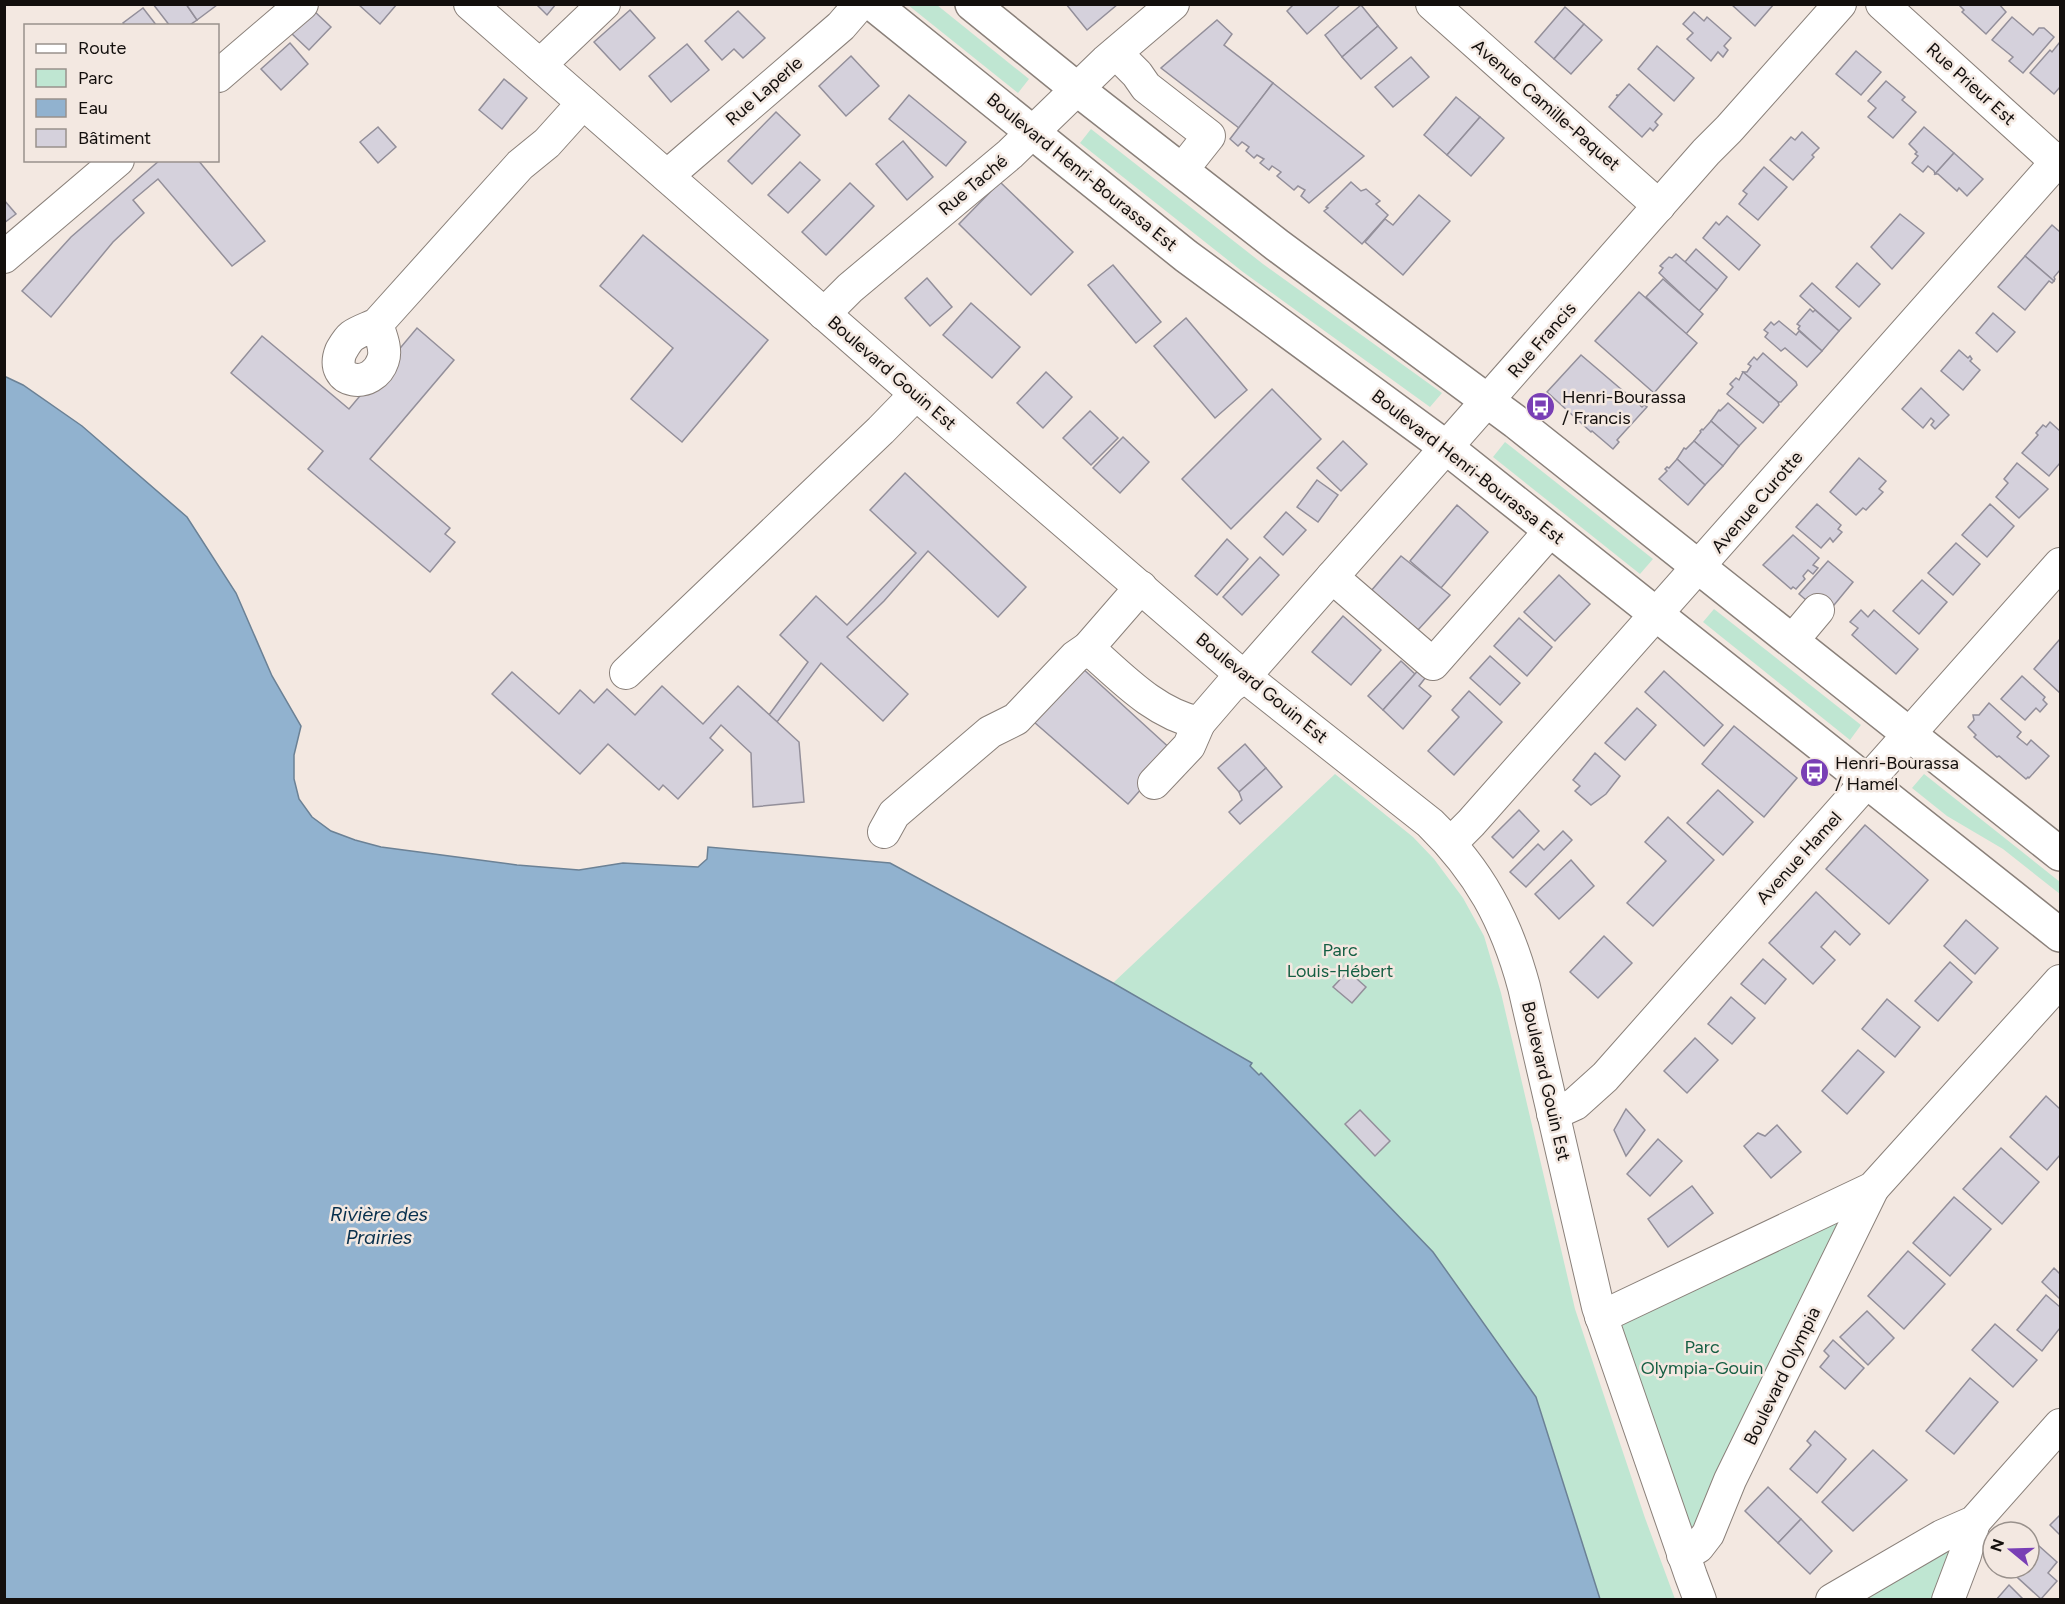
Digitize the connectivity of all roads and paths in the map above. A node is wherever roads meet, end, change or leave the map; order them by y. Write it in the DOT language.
graph roads {
  1 [pos="302,4"];
  2 [pos="470,4"];
  3 [pos="604,4"];
  4 [pos="860,4"];
  5 [pos="873,4"];
  6 [pos="972,4"];
  7 [pos="1173,4"];
  8 [pos="1432,4"];
  9 [pos="1840,4"];
  10 [pos="1882,4"];
  11 [pos="1116,53"];
  12 [pos="540,64"];
  13 [pos="219,75"];
  14 [pos="1077,89"];
  15 [pos="583,103"];
  16 [pos="1032,132"];
  17 [pos="116,162"];
  18 [pos="2060,162"];
  19 [pos="1182,170"];
  20 [pos="667,176"];
  21 [pos="1659,206"];
  22 [pos="4,257"];
  23 [pos="824,314"];
  24 [pos="377,324"];
  25 [pos="916,394"];
  26 [pos="1488,400"];
  27 [pos="1447,448"];
  28 [pos="1551,530"];
  29 [pos="2061,564"];
  30 [pos="1699,568"];
  31 [pos="1332,577"];
  32 [pos="1141,587"];
  33 [pos="1818,610"];
  34 [pos="1658,614"];
  35 [pos="1792,641"];
  36 [pos="1088,648"];
  37 [pos="626,673"];
  38 [pos="1245,676"];
  39 [pos="1199,723"];
  40 [pos="1910,735"];
  41 [pos="1868,781"];
  42 [pos="1154,783"];
  43 [pos="884,832"];
  44 [pos="1451,843"];
  45 [pos="2061,854"];
  46 [pos="2061,935"];
  47 [pos="2061,981"];
  48 [pos="1553,1113"];
  49 [pos="1873,1188"];
  50 [pos="1601,1317"];
  51 [pos="2061,1425"];
  52 [pos="1974,1522"];
  53 [pos="1683,1555"];
  54 [pos="1700,1599"];
  55 [pos="1832,1599"];
  56 [pos="1948,1599"];
  1 -- 13 [label="street"];
  2 -- 12 [label="street, Boulevard Gouin Est"];
  3 -- 12 [label="street"];
  4 -- 20 [label="street, Rue Laperle"];
  5 -- 16 [label="main road, Boulevard Henri-Bourassa Est"];
  6 -- 14 [label="main road"];
  7 -- 11 [label="street, Rue Taché"];
  8 -- 21 [label="street, Avenue Camille-Paquet"];
  9 -- 21 [label="street, Rue Francis"];
  10 -- 18 [label="street, Rue Prieur Est"];
  11 -- 14 [label="street, Rue Taché"];
  11 -- 19 [label="street"];
  12 -- 15 [label="street, Boulevard Gouin Est"];
  14 -- 16 [label="street, Rue Taché"];
  14 -- 19 [label="main road"];
  15 -- 20 [label="street, Boulevard Gouin Est"];
  15 -- 24 [label="street"];
  16 -- 23 [label="street, Rue Taché"];
  16 -- 27 [label="main road, Boulevard Henri-Bourassa Est"];
  17 -- 22 [label="street"];
  18 -- 30 [label="street, Avenue Curotte"];
  19 -- 26 [label="main road"];
  20 -- 23 [label="street, Boulevard Gouin Est"];
  21 -- 26 [label="street, Rue Francis"];
  23 -- 25 [label="street, Boulevard Gouin Est"];
  25 -- 32 [label="street, Boulevard Gouin Est"];
  25 -- 37 [label="street"];
  26 -- 27 [label="street, Rue Francis"];
  26 -- 30 [label="main road"];
  27 -- 28 [label="main road, Boulevard Henri-Bourassa Est"];
  27 -- 31 [label="street, Rue Francis"];
  28 -- 31 [label="street"];
  28 -- 34 [label="main road, Boulevard Henri-Bourassa Est"];
  29 -- 40 [label="street, Avenue Hamel"];
  30 -- 34 [label="street, Avenue Curotte"];
  30 -- 35 [label="main road"];
  31 -- 38 [label="street, Rue Francis"];
  32 -- 36 [label="street"];
  32 -- 38 [label="street, Boulevard Gouin Est"];
  33 -- 35 [label="street"];
  34 -- 41 [label="main road, Boulevard Henri-Bourassa Est"];
  34 -- 44 [label="street, Avenue Curotte"];
  35 -- 40 [label="main road"];
  36 -- 39 [label="street"];
  36 -- 43 [label="street"];
  38 -- 39 [label="street, Rue Francis"];
  38 -- 44 [label="street, Boulevard Gouin Est"];
  39 -- 42 [label="street, Rue Francis"];
  40 -- 41 [label="street, Avenue Hamel"];
  40 -- 45 [label="main road"];
  41 -- 46 [label="main road, Boulevard Henri-Bourassa Est"];
  41 -- 48 [label="street, Avenue Hamel"];
  44 -- 48 [label="street, Boulevard Gouin Est"];
  47 -- 49 [label="street, Boulevard Olympia"];
  48 -- 50 [label="street, Boulevard Gouin Est"];
  49 -- 50 [label="street, Boulevard Olympia"];
  49 -- 53 [label="street, Boulevard Olympia"];
  50 -- 53 [label="street, Boulevard Gouin Est"];
  51 -- 52 [label="street"];
  52 -- 55 [label="street"];
  52 -- 56 [label="street"];
  53 -- 54 [label="street, Boulevard Gouin Est"];
}
